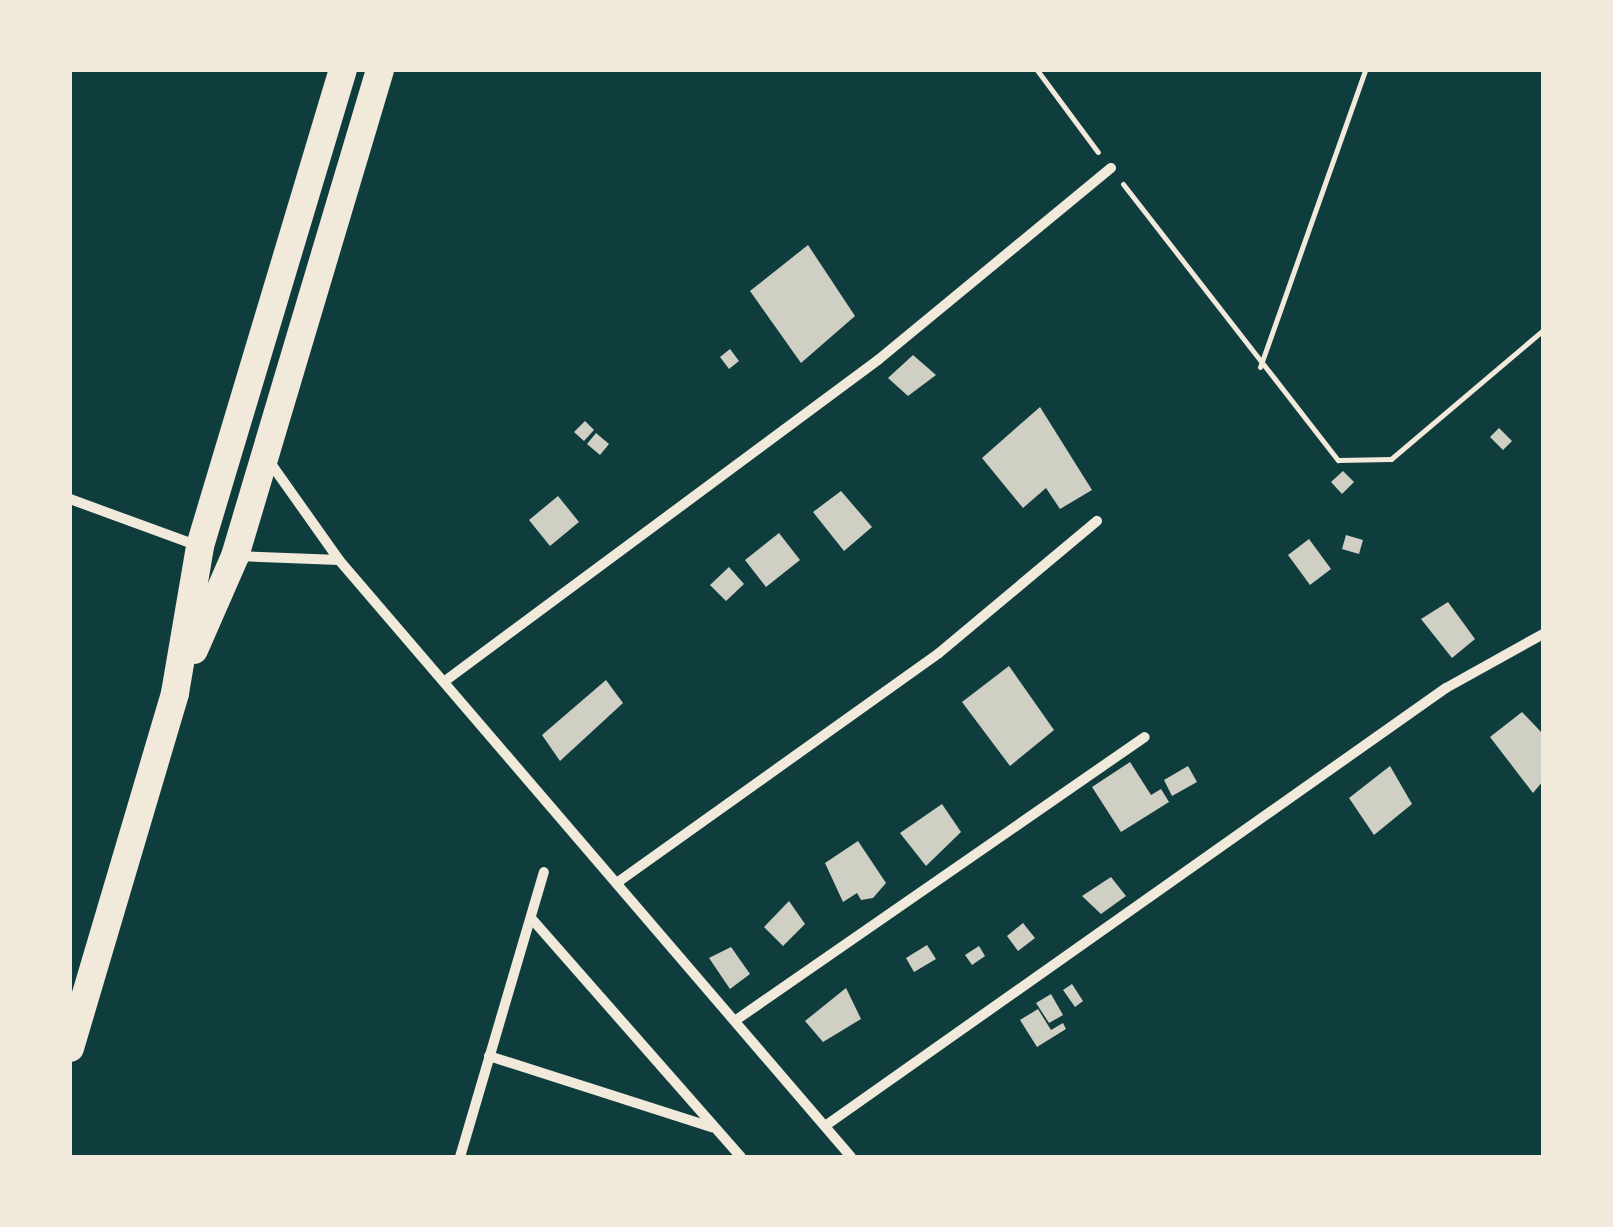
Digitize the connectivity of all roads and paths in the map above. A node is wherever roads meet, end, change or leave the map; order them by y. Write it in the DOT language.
graph roads {
  1 [pos="343,70"];
  2 [pos="380,70"];
  3 [pos="1037,70"];
  4 [pos="1365,70"];
  5 [pos="1111,168"];
  6 [pos="1543,330"];
  7 [pos="1260,367"];
  8 [pos="266,456"];
  9 [pos="70,500"];
  10 [pos="1097,521"];
  11 [pos="200,546"];
  12 [pos="235,556"];
  13 [pos="339,560"];
  14 [pos="1543,634"];
  15 [pos="446,681"];
  16 [pos="176,693"];
  17 [pos="1145,737"];
  18 [pos="544,872"];
  19 [pos="618,882"];
  20 [pos="530,918"];
  21 [pos="736,1020"];
  22 [pos="70,1048"];
  23 [pos="489,1056"];
  24 [pos="825,1126"];
  25 [pos="716,1129"];
  26 [pos="460,1157"];
  27 [pos="741,1157"];
  28 [pos="851,1157"];
  1 -- 11 [label="highway"];
  2 -- 8 [label="highway"];
  3 -- 5 [label="path"];
  4 -- 7 [label="path"];
  5 -- 7 [label="path"];
  5 -- 15 [label="street"];
  6 -- 7 [label="path"];
  8 -- 12 [label="highway"];
  8 -- 13 [label="street"];
  9 -- 11 [label="street"];
  10 -- 19 [label="street"];
  11 -- 16 [label="highway"];
  12 -- 13 [label="street"];
  12 -- 16 [label="highway"];
  13 -- 15 [label="street"];
  14 -- 24 [label="street"];
  15 -- 19 [label="street"];
  16 -- 22 [label="highway"];
  17 -- 21 [label="street"];
  18 -- 20 [label="street"];
  19 -- 21 [label="street"];
  20 -- 23 [label="street"];
  20 -- 25 [label="street"];
  21 -- 24 [label="street"];
  23 -- 25 [label="street"];
  23 -- 26 [label="street"];
  24 -- 28 [label="street"];
  25 -- 27 [label="street"];
}
